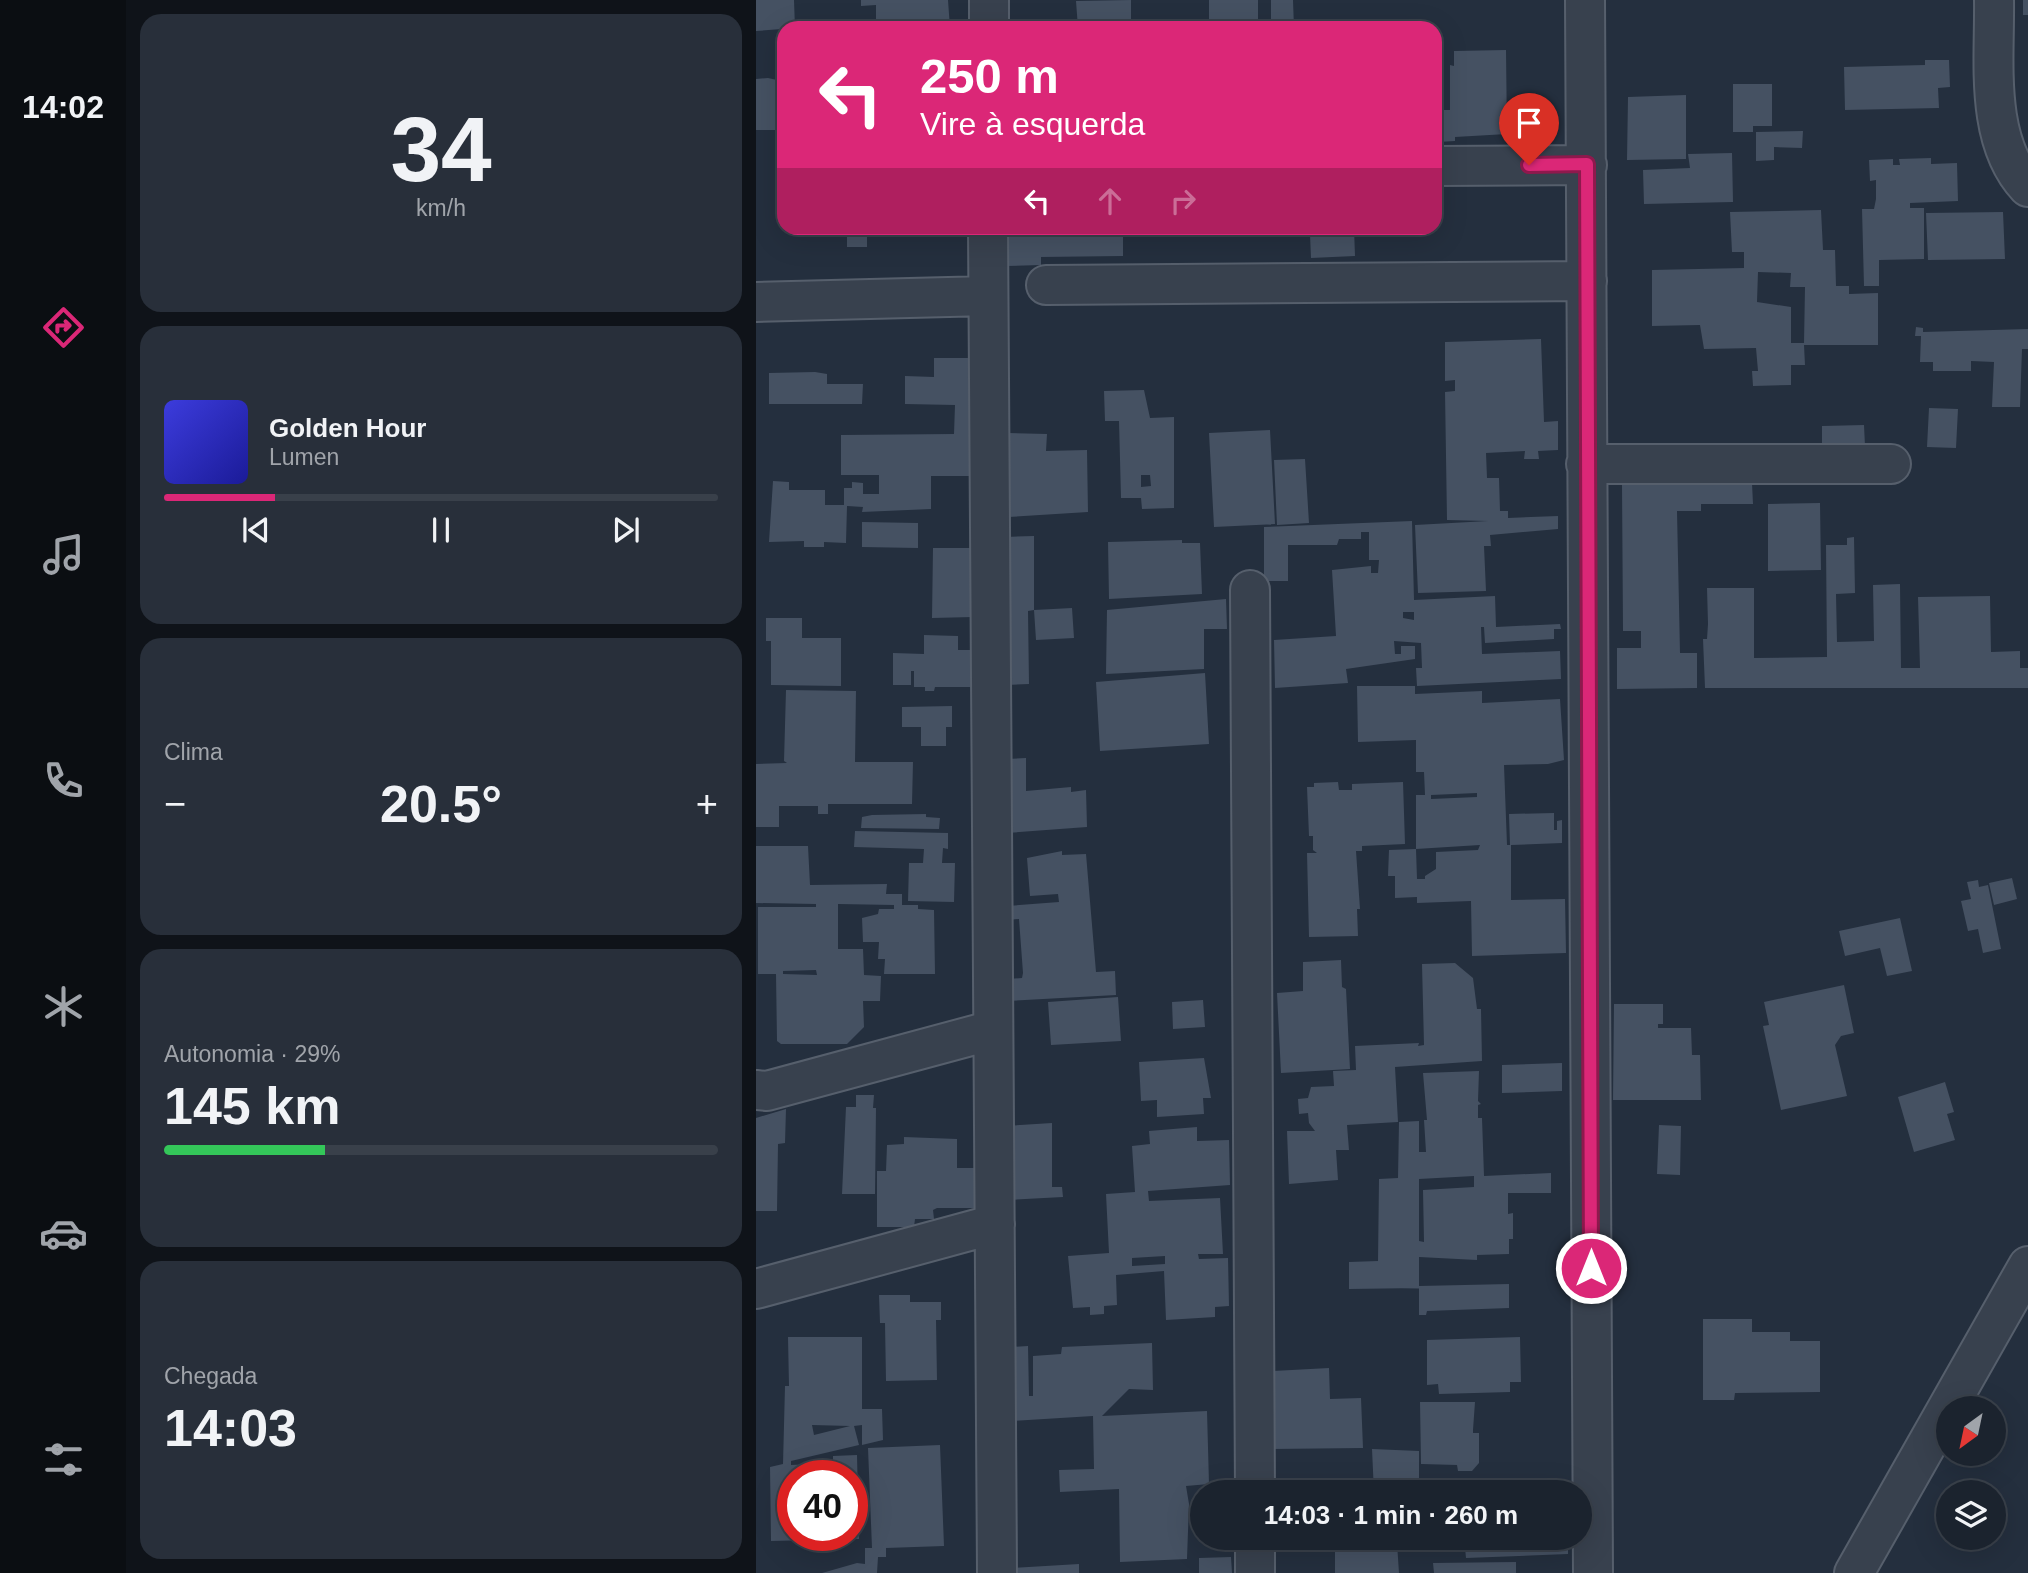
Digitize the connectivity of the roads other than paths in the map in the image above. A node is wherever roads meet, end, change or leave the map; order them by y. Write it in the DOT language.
graph roads {
  1 [pos="989,0"];
  2 [pos="1585,0"];
  3 [pos="1994,0"];
  4 [pos="989,21"];
  5 [pos="1587,164"];
  6 [pos="1442,166"];
  7 [pos="2028,187"];
  8 [pos="988,235"];
  9 [pos="1587,281"];
  10 [pos="1045,285"];
  11 [pos="988,296"];
  12 [pos="756,302"];
  13 [pos="1587,464"];
  14 [pos="1891,464"];
  15 [pos="1250,590"];
  16 [pos="993,1030"];
  17 [pos="756,1090"];
  18 [pos="995,1224"];
  19 [pos="2028,1266"];
  20 [pos="756,1289"];
  21 [pos="1255,1480"];
  22 [pos="1255,1550"];
  23 [pos="997,1573"];
  24 [pos="1255,1573"];
  25 [pos="1593,1573"];
  26 [pos="1854,1573"];
  1 -- 4 [label="street"];
  2 -- 5 [label="street"];
  3 -- 7 [label="street"];
  5 -- 6 [label="street"];
  5 -- 9 [label="street"];
  8 -- 11 [label="street"];
  9 -- 10 [label="street"];
  9 -- 13 [label="street"];
  11 -- 12 [label="street"];
  11 -- 16 [label="street"];
  13 -- 14 [label="street"];
  13 -- 25 [label="street"];
  15 -- 21 [label="street"];
  16 -- 17 [label="street"];
  16 -- 18 [label="street"];
  18 -- 20 [label="street"];
  18 -- 23 [label="street"];
  19 -- 26 [label="street"];
  22 -- 24 [label="street"];
}
